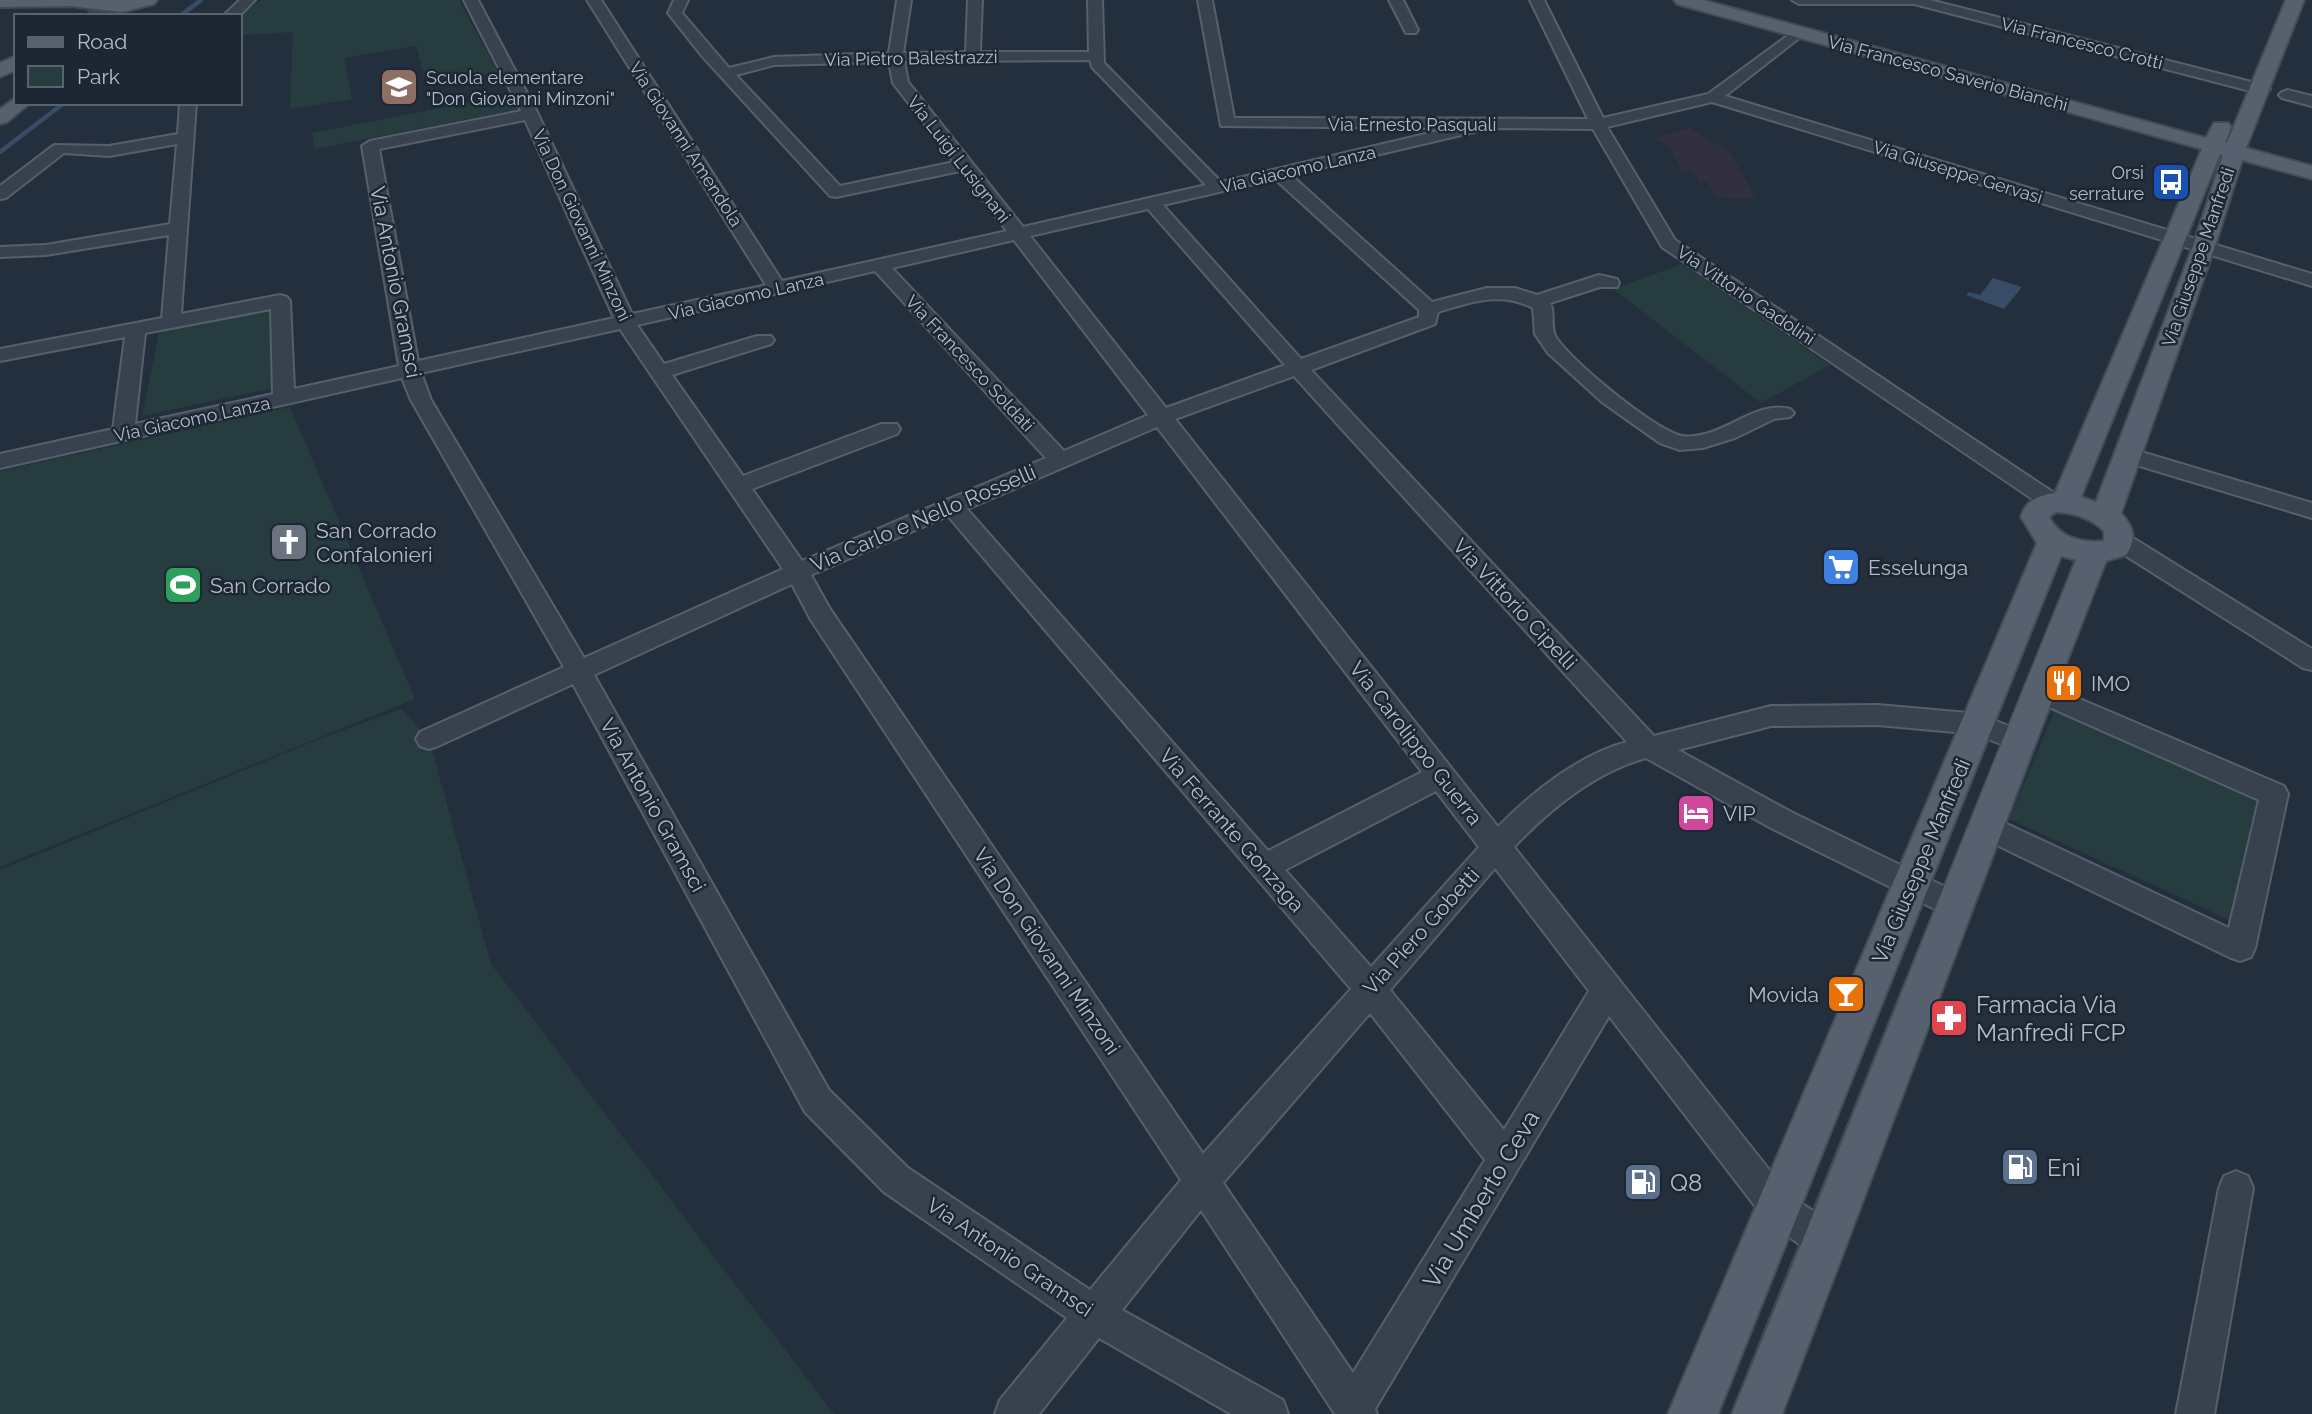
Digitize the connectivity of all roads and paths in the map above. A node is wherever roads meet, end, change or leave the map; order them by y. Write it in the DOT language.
graph roads {
  1 [pos="248,0"];
  2 [pos="471,0"];
  3 [pos="594,0"];
  4 [pos="681,0"];
  5 [pos="904,0"];
  6 [pos="975,0"];
  7 [pos="1095,0"];
  8 [pos="1205,0"];
  9 [pos="1396,0"];
  10 [pos="1537,0"];
  11 [pos="1683,0"];
  12 [pos="1799,0"];
  13 [pos="2276,0"];
  14 [pos="2295,0"];
  15 [pos="0,2"];
  16 [pos="142,4"];
  17 [pos="103,7"];
  18 [pos="232,14"];
  19 [pos="1411,30"];
  20 [pos="1798,32"];
  21 [pos="1097,56"];
  22 [pos="895,57"];
  23 [pos="973,57"];
  24 [pos="726,73"];
  25 [pos="2241,83"];
  26 [pos="2262,89"];
  27 [pos="2287,95"];
  28 [pos="1713,97"];
  29 [pos="2312,101"];
  30 [pos="17,105"];
  31 [pos="188,105"];
  32 [pos="530,114"];
  33 [pos="0,118"];
  34 [pos="1227,123"];
  35 [pos="1490,124"];
  36 [pos="1598,124"];
  37 [pos="185,138"];
  38 [pos="2224,149"];
  39 [pos="963,165"];
  40 [pos="2312,173"];
  41 [pos="1279,174"];
  42 [pos="1218,188"];
  43 [pos="0,194"];
  44 [pos="1152,203"];
  45 [pos="177,228"];
  46 [pos="1018,234"];
  47 [pos="2176,238"];
  48 [pos="2204,246"];
  49 [pos="0,251"];
  50 [pos="880,266"];
  51 [pos="2312,280"];
  52 [pos="1610,283"];
  53 [pos="778,289"];
  54 [pos="1536,301"];
  55 [pos="1429,315"];
  56 [pos="171,323"];
  57 [pos="626,323"];
  58 [pos="136,330"];
  59 [pos="764,340"];
  60 [pos="0,355"];
  61 [pos="1299,369"];
  62 [pos="410,370"];
  63 [pos="660,372"];
  64 [pos="284,398"];
  65 [pos="1783,413"];
  66 [pos="1162,417"];
  67 [pos="889,429"];
  68 [pos="123,434"];
  69 [pos="2128,455"];
  70 [pos="1060,460"];
  71 [pos="0,461"];
  72 [pos="738,486"];
  73 [pos="2058,502"];
  74 [pos="952,506"];
  75 [pos="2312,511"];
  76 [pos="2106,537"];
  77 [pos="2053,540"];
  78 [pos="797,572"];
  79 [pos="2312,661"];
  80 [pos="579,671"];
  81 [pos="2040,692"];
  82 [pos="1979,724"];
  83 [pos="429,739"];
  84 [pos="2020,742"];
  85 [pos="1647,746"];
  86 [pos="1441,775"];
  87 [pos="1984,826"];
  88 [pos="1496,846"];
  89 [pos="1264,867"];
  90 [pos="1911,884"];
  91 [pos="1955,906"];
  92 [pos="1370,989"];
  93 [pos="1607,990"];
  94 [pos="1505,1158"];
  95 [pos="1202,1181"];
  96 [pos="2236,1188"];
  97 [pos="1777,1207"];
  98 [pos="1824,1240"];
  99 [pos="1095,1315"];
  100 [pos="1356,1411"];
  101 [pos="1014,1414"];
  102 [pos="1269,1414"];
  103 [pos="1693,1414"];
  104 [pos="1757,1414"];
  105 [pos="2195,1414"];
  1 -- 18 [label="street"];
  2 -- 32 [label="street, Via Don Giovanni Minzoni"];
  3 -- 53 [label="street, Via Giovanni Amendola"];
  4 -- 24 [label="street"];
  5 -- 22 [label="street, Via Luigi Lusignani"];
  6 -- 23 [label="street"];
  7 -- 21 [label="street"];
  8 -- 34 [label="street"];
  9 -- 19 [label="street"];
  10 -- 36 [label="street, Via Vittorio Gadolini"];
  11 -- 20 [label="main road, Via Francesco Saverio Bianchi"];
  12 -- 25 [label="street, Via Francesco Crotti"];
  13 -- 25 [label="main road, Via Giuseppe Manfredi"];
  14 -- 26 [label="main road, Via Giuseppe Manfredi"];
  15 -- 17 [label="main road"];
  16 -- 17 [label="main road"];
  20 -- 28 [label="street"];
  20 -- 38 [label="main road, Via Francesco Saverio Bianchi"];
  21 -- 23 [label="street, Via Pietro Balestrazzi"];
  21 -- 42 [label="street"];
  22 -- 23 [label="street, Via Pietro Balestrazzi"];
  22 -- 24 [label="street, Via Pietro Balestrazzi"];
  22 -- 39 [label="street, Via Luigi Lusignani"];
  24 -- 39 [label="street"];
  25 -- 26 [label="street"];
  25 -- 38 [label="main road, Via Giuseppe Manfredi"];
  26 -- 38 [label="main road, Via Giuseppe Manfredi"];
  27 -- 29 [label="street"];
  28 -- 36 [label="street"];
  28 -- 47 [label="street, Via Giuseppe Gervasi"];
  30 -- 33 [label="main road"];
  31 -- 37 [label="street"];
  32 -- 57 [label="street, Via Don Giovanni Minzoni"];
  32 -- 62 [label="street, Via Antonio Gramsci"];
  34 -- 35 [label="street, Via Ernesto Pasquali"];
  35 -- 36 [label="street, Via Ernesto Pasquali"];
  35 -- 41 [label="street, Via Giacomo Lanza"];
  36 -- 73 [label="street, Via Vittorio Gadolini"];
  37 -- 43 [label="street"];
  37 -- 45 [label="street"];
  38 -- 40 [label="main road, Via Francesco Saverio Bianchi"];
  38 -- 47 [label="main road, Via Giuseppe Manfredi"];
  38 -- 48 [label="main road, Via Giuseppe Manfredi"];
  39 -- 46 [label="street, Via Luigi Lusignani"];
  41 -- 42 [label="street, Via Giacomo Lanza"];
  41 -- 55 [label="street"];
  42 -- 44 [label="street, Via Giacomo Lanza"];
  44 -- 46 [label="street, Via Giacomo Lanza"];
  44 -- 61 [label="street, Via Vittorio Cipelli"];
  45 -- 49 [label="street"];
  45 -- 56 [label="street"];
  46 -- 50 [label="street, Via Giacomo Lanza"];
  46 -- 66 [label="street, Via Carolippo Guerra"];
  47 -- 48 [label="street, Via Giuseppe Gervasi"];
  47 -- 73 [label="main road, Via Giuseppe Manfredi"];
  48 -- 51 [label="street, Via Giuseppe Gervasi"];
  48 -- 69 [label="main road, Via Giuseppe Manfredi"];
  50 -- 53 [label="street, Via Giacomo Lanza"];
  50 -- 70 [label="street, Via Francesco Soldati"];
  52 -- 54 [label="street"];
  53 -- 57 [label="street, Via Giacomo Lanza"];
  54 -- 55 [label="street, Via Carlo e Nello Rosselli"];
  54 -- 65 [label="street"];
  55 -- 61 [label="street, Via Carlo e Nello Rosselli"];
  56 -- 58 [label="street"];
  56 -- 64 [label="street"];
  57 -- 62 [label="street, Via Giacomo Lanza"];
  57 -- 63 [label="street, Via Don Giovanni Minzoni"];
  58 -- 60 [label="street"];
  58 -- 68 [label="street"];
  59 -- 63 [label="street"];
  61 -- 66 [label="street, Via Carlo e Nello Rosselli"];
  61 -- 85 [label="street, Via Vittorio Cipelli"];
  62 -- 64 [label="street, Via Giacomo Lanza"];
  62 -- 80 [label="street, Via Antonio Gramsci"];
  63 -- 72 [label="street, Via Don Giovanni Minzoni"];
  64 -- 68 [label="street, Via Giacomo Lanza"];
  66 -- 70 [label="street, Via Carlo e Nello Rosselli"];
  66 -- 86 [label="street, Via Carolippo Guerra"];
  67 -- 72 [label="street"];
  68 -- 71 [label="street, Via Giacomo Lanza"];
  69 -- 75 [label="street"];
  69 -- 76 [label="main road, Via Giuseppe Manfredi"];
  70 -- 74 [label="street, Via Carlo e Nello Rosselli"];
  72 -- 78 [label="street, Via Don Giovanni Minzoni"];
  73 -- 76 [label="main road"];
  73 -- 77 [label="main road, Via Giuseppe Manfredi"];
  74 -- 78 [label="street, Via Carlo e Nello Rosselli"];
  74 -- 89 [label="street, Via Ferrante Gonzaga"];
  76 -- 77 [label="main road"];
  76 -- 79 [label="street"];
  76 -- 81 [label="main road, Via Giuseppe Manfredi"];
  77 -- 82 [label="main road, Via Giuseppe Manfredi"];
  78 -- 80 [label="street, Via Carlo e Nello Rosselli"];
  78 -- 95 [label="street, Via Don Giovanni Minzoni"];
  80 -- 83 [label="street, Via Carlo e Nello Rosselli"];
  80 -- 99 [label="street, Via Antonio Gramsci"];
  81 -- 84 [label="main road, Via Giuseppe Manfredi"];
  81 -- 87 [label="street"];
  82 -- 84 [label="street, Via Piero Gobetti"];
  82 -- 85 [label="street, Via Piero Gobetti"];
  82 -- 90 [label="main road, Via Giuseppe Manfredi"];
  84 -- 87 [label="main road, Via Giuseppe Manfredi"];
  85 -- 88 [label="street, Via Piero Gobetti"];
  85 -- 90 [label="street, Via Vittorio Cipelli"];
  86 -- 88 [label="street, Via Carolippo Guerra"];
  86 -- 89 [label="street"];
  87 -- 91 [label="main road, Via Giuseppe Manfredi"];
  88 -- 92 [label="street, Via Piero Gobetti"];
  88 -- 93 [label="street, Via Carolippo Guerra"];
  89 -- 92 [label="street, Via Ferrante Gonzaga"];
  90 -- 91 [label="street, Via Vittorio Cipelli"];
  90 -- 97 [label="main road, Via Giuseppe Manfredi"];
  91 -- 98 [label="main road, Via Giuseppe Manfredi"];
  92 -- 94 [label="street, Via Ferrante Gonzaga"];
  92 -- 95 [label="street, Via Piero Gobetti"];
  93 -- 94 [label="street, Via Umberto Ceva"];
  93 -- 97 [label="street, Via Carolippo Guerra"];
  94 -- 100 [label="street, Via Umberto Ceva"];
  95 -- 99 [label="street, Via Piero Gobetti"];
  95 -- 100 [label="street, Via Don Giovanni Minzoni"];
  96 -- 105 [label="street"];
  97 -- 98 [label="street, Via Carolippo Guerra"];
  97 -- 103 [label="main road, Via Giuseppe Manfredi"];
  98 -- 104 [label="main road, Via Giuseppe Manfredi"];
  99 -- 101 [label="street, Via Piero Gobetti"];
  99 -- 102 [label="street, Via Antonio Gramsci"];
}
